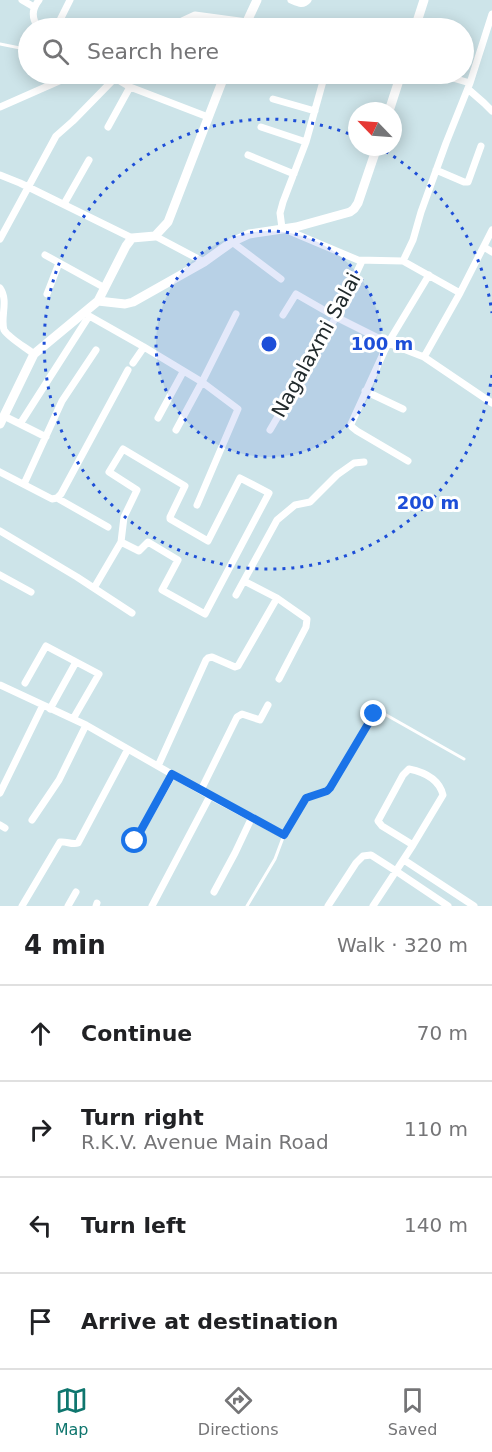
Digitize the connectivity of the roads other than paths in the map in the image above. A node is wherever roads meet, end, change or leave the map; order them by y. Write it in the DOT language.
graph roads {
  1 [pos="22,0"];
  2 [pos="39,0"];
  3 [pos="70,0"];
  4 [pos="257,0"];
  5 [pos="291,0"];
  6 [pos="308,0"];
  7 [pos="424,0"];
  8 [pos="34,7"];
  9 [pos="492,14"];
  10 [pos="34,18"];
  11 [pos="61,18"];
  12 [pos="189,18"];
  13 [pos="210,18"];
  14 [pos="248,18"];
  15 [pos="418,18"];
  16 [pos="0,44"];
  17 [pos="18,47"];
  18 [pos="474,70"];
  19 [pos="52,84"];
  20 [pos="106,84"];
  21 [pos="125,84"];
  22 [pos="221,84"];
  23 [pos="322,84"];
  24 [pos="398,84"];
  25 [pos="464,84"];
  26 [pos="469,86"];
  27 [pos="130,87"];
  28 [pos="273,99"];
  29 [pos="392,102"];
  30 [pos="0,107"];
  31 [pos="315,111"];
  32 [pos="492,111"];
  33 [pos="208,117"];
  34 [pos="261,126"];
  35 [pos="108,127"];
  36 [pos="306,142"];
  37 [pos="482,146"];
  38 [pos="248,155"];
  39 [pos="374,156"];
  40 [pos="89,160"];
  41 [pos="436,170"];
  42 [pos="294,174"];
  43 [pos="0,175"];
  44 [pos="29,188"];
  45 [pos="64,204"];
  46 [pos="282,228"];
  47 [pos="492,230"];
  48 [pos="155,236"];
  49 [pos="132,238"];
  50 [pos="0,239"];
  51 [pos="232,242"];
  52 [pos="483,247"];
  53 [pos="492,252"];
  54 [pos="45,255"];
  55 [pos="362,261"];
  56 [pos="403,261"];
  57 [pos="204,262"];
  58 [pos="59,263"];
  59 [pos="429,275"];
  60 [pos="281,279"];
  61 [pos="0,288"];
  62 [pos="105,288"];
  63 [pos="460,293"];
  64 [pos="47,294"];
  65 [pos="98,302"];
  66 [pos="87,314"];
  67 [pos="236,314"];
  68 [pos="283,315"];
  69 [pos="336,317"];
  70 [pos="388,343"];
  71 [pos="144,347"];
  72 [pos="96,350"];
  73 [pos="34,354"];
  74 [pos="424,357"];
  75 [pos="133,363"];
  76 [pos="128,370"];
  77 [pos="183,372"];
  78 [pos="202,382"];
  79 [pos="366,392"];
  80 [pos="492,404"];
  81 [pos="403,409"];
  82 [pos="158,418"];
  83 [pos="2,420"];
  84 [pos="20,424"];
  85 [pos="176,430"];
  86 [pos="270,430"];
  87 [pos="46,437"];
  88 [pos="408,461"];
  89 [pos="364,462"];
  90 [pos="0,472"];
  91 [pos="24,484"];
  92 [pos="57,498"];
  93 [pos="197,505"];
  94 [pos="108,527"];
  95 [pos="0,531"];
  96 [pos="121,542"];
  97 [pos="0,575"];
  98 [pos="244,581"];
  99 [pos="94,588"];
  100 [pos="31,592"];
  101 [pos="236,595"];
  102 [pos="277,598"];
  103 [pos="132,613"];
  104 [pos="76,662"];
  105 [pos="279,679"];
  106 [pos="25,683"];
  107 [pos="0,685"];
  108 [pos="268,705"];
  109 [pos="46,707"];
  110 [pos="73,720"];
  111 [pos="86,725"];
  112 [pos="128,749"];
  113 [pos="464,759"];
  114 [pos="158,766"];
  115 [pos="0,774"];
  116 [pos="172,774"];
  117 [pos="8,777"];
  118 [pos="201,790"];
  119 [pos="0,793"];
  120 [pos="210,796"];
  121 [pos="252,817"];
  122 [pos="32,820"];
  123 [pos="284,835"];
  124 [pos="135,841"];
  125 [pos="413,845"];
  126 [pos="404,860"];
  127 [pos="396,871"];
  128 [pos="76,892"];
  129 [pos="214,892"];
  130 [pos="22,906"];
  131 [pos="68,906"];
  132 [pos="152,906"];
  133 [pos="247,906"];
  134 [pos="328,906"];
  135 [pos="373,906"];
  136 [pos="448,906"];
  137 [pos="474,906"];
  1 -- 8 [label="street"];
  2 -- 8 [label="street"];
  3 -- 11 [label="street"];
  4 -- 14 [label="street"];
  5 -- 6 [label="street"];
  7 -- 15 [label="street"];
  8 -- 10 [label="street"];
  9 -- 18 [label="street"];
  12 -- 13 [label="street"];
  16 -- 17 [label="lane"];
  19 -- 30 [label="street"];
  20 -- 44 [label="street"];
  21 -- 27 [label="street"];
  22 -- 33 [label="street"];
  23 -- 31 [label="street"];
  24 -- 29 [label="street"];
  25 -- 26 [label="street"];
  26 -- 32 [label="street"];
  26 -- 41 [label="street"];
  27 -- 33 [label="street"];
  27 -- 35 [label="street"];
  28 -- 31 [label="street"];
  31 -- 36 [label="street"];
  33 -- 48 [label="street"];
  34 -- 36 [label="street"];
  36 -- 42 [label="street"];
  37 -- 41 [label="street"];
  38 -- 42 [label="street"];
  39 -- 46 [label="street"];
  40 -- 45 [label="street"];
  41 -- 56 [label="street"];
  42 -- 46 [label="street"];
  43 -- 44 [label="street"];
  44 -- 45 [label="street"];
  44 -- 50 [label="street"];
  45 -- 49 [label="street"];
  46 -- 51 [label="street"];
  46 -- 55 [label="street"];
  47 -- 52 [label="street"];
  48 -- 49 [label="street"];
  48 -- 57 [label="street"];
  49 -- 62 [label="street"];
  51 -- 57 [label="street"];
  51 -- 60 [label="street"];
  52 -- 53 [label="street"];
  52 -- 63 [label="street"];
  54 -- 58 [label="street"];
  55 -- 56 [label="street"];
  55 -- 69 [label="street, Nagalaxmi Salai"];
  56 -- 59 [label="street"];
  57 -- 65 [label="street"];
  58 -- 62 [label="street"];
  58 -- 64 [label="street"];
  59 -- 63 [label="street"];
  59 -- 70 [label="street"];
  61 -- 73 [label="street"];
  62 -- 65 [label="street"];
  63 -- 74 [label="street"];
  65 -- 66 [label="street"];
  66 -- 71 [label="street"];
  66 -- 73 [label="street"];
  66 -- 84 [label="street"];
  67 -- 78 [label="street"];
  68 -- 69 [label="street"];
  69 -- 70 [label="street"];
  69 -- 86 [label="street, Nagalaxmi Salai"];
  70 -- 74 [label="street"];
  70 -- 79 [label="street"];
  71 -- 75 [label="street"];
  71 -- 77 [label="street"];
  72 -- 87 [label="street"];
  73 -- 83 [label="street"];
  74 -- 80 [label="street"];
  76 -- 92 [label="street"];
  77 -- 78 [label="street"];
  77 -- 82 [label="street"];
  78 -- 85 [label="street"];
  78 -- 93 [label="street"];
  79 -- 81 [label="street"];
  79 -- 88 [label="street"];
  83 -- 84 [label="street"];
  84 -- 87 [label="street"];
  87 -- 91 [label="street"];
  89 -- 98 [label="street"];
  90 -- 91 [label="street"];
  91 -- 92 [label="street"];
  92 -- 94 [label="street"];
  95 -- 99 [label="street"];
  96 -- 96 [label="street"];
  96 -- 99 [label="street"];
  97 -- 100 [label="street"];
  98 -- 101 [label="street"];
  98 -- 102 [label="street"];
  99 -- 103 [label="street"];
  102 -- 105 [label="street"];
  102 -- 114 [label="street"];
  104 -- 106 [label="street"];
  104 -- 109 [label="street"];
  104 -- 110 [label="street"];
  107 -- 109 [label="street"];
  108 -- 118 [label="street"];
  109 -- 110 [label="street"];
  109 -- 117 [label="street"];
  110 -- 111 [label="street"];
  111 -- 112 [label="street"];
  111 -- 122 [label="street"];
  112 -- 114 [label="street"];
  112 -- 130 [label="street"];
  113 -- 123 [label="lane"];
  114 -- 116 [label="street"];
  115 -- 117 [label="street"];
  116 -- 118 [label="street"];
  116 -- 124 [label="street"];
  117 -- 119 [label="street"];
  118 -- 120 [label="street"];
  120 -- 121 [label="street"];
  120 -- 132 [label="street"];
  121 -- 123 [label="street"];
  121 -- 129 [label="street"];
  123 -- 133 [label="lane"];
  125 -- 125 [label="street"];
  125 -- 126 [label="street"];
  126 -- 127 [label="street"];
  126 -- 137 [label="street"];
  127 -- 134 [label="street"];
  127 -- 135 [label="street"];
  127 -- 136 [label="street"];
  128 -- 131 [label="street"];
}
